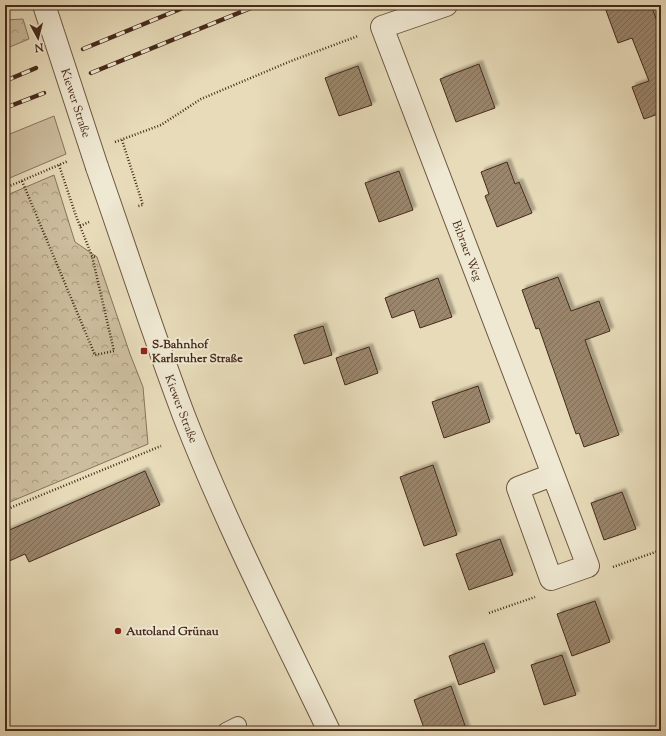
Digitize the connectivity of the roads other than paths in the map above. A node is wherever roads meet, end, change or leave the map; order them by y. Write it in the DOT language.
graph roads {
  1 [pos="44,5"];
  2 [pos="446,5"];
  3 [pos="552,475"];
  4 [pos="329,731"];
  1 -- 4 [label="street, Kiewer Straße, bridge"];
  2 -- 3 [label="street, Bibraer Weg"];
  3 -- 3 [label="street, Bibraer Weg"];
}
